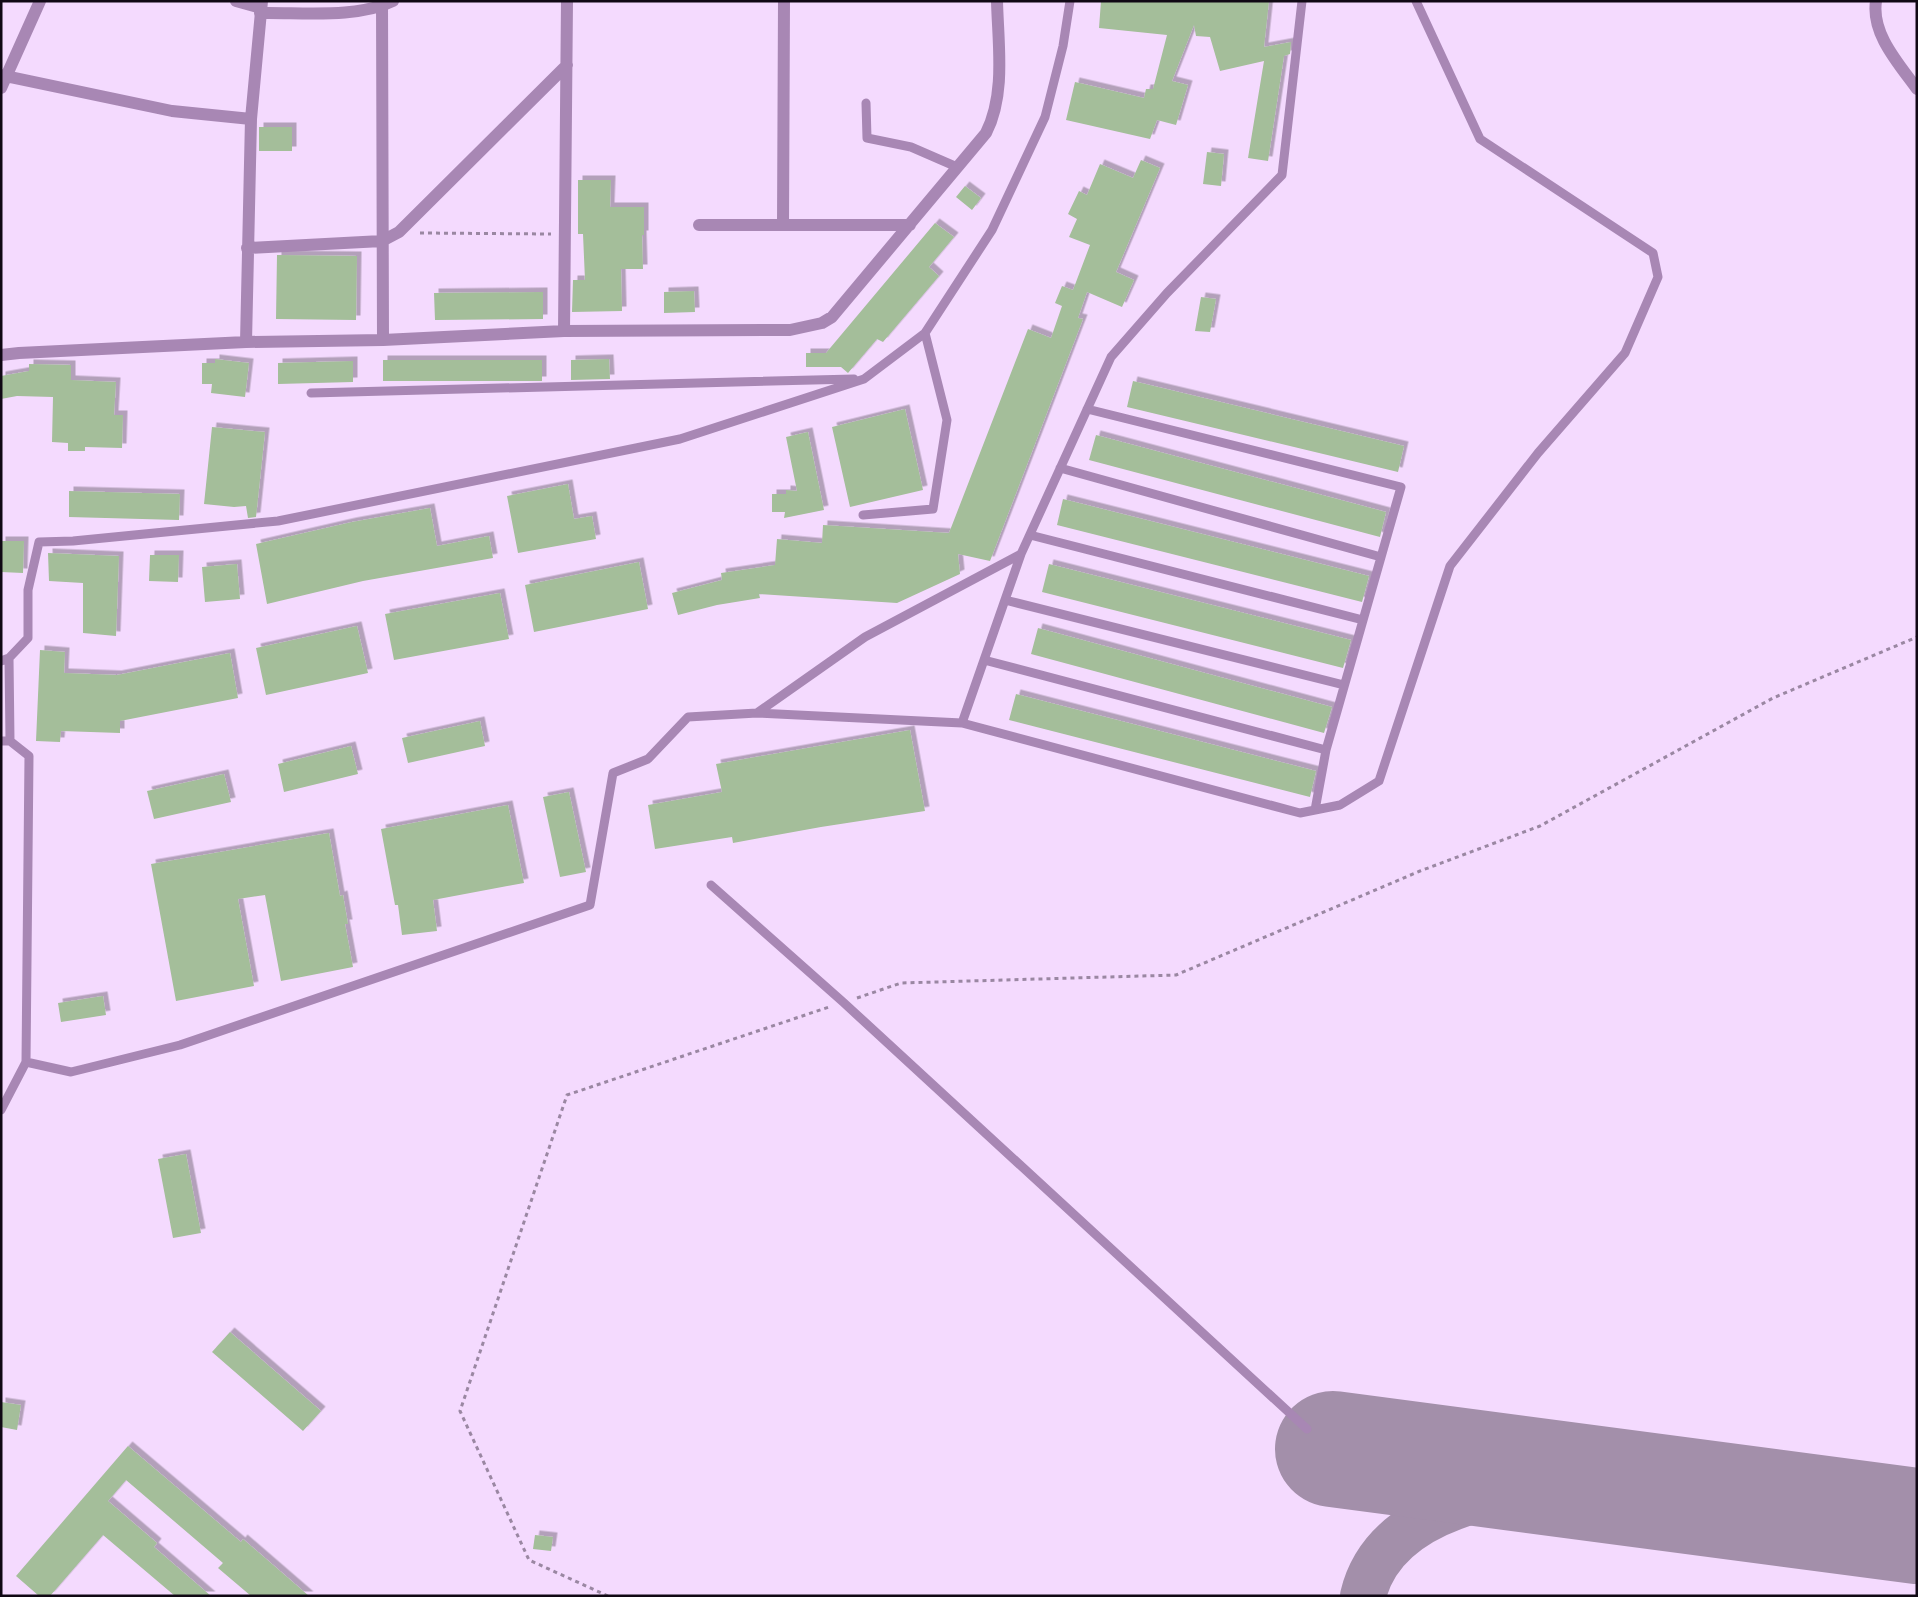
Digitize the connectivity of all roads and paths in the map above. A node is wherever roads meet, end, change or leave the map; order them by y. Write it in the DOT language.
graph roads {
  1 [pos="40,1"];
  2 [pos="236,1"];
  3 [pos="393,1"];
  4 [pos="567,1"];
  5 [pos="784,1"];
  6 [pos="997,1"];
  7 [pos="1070,1"];
  8 [pos="1302,1"];
  9 [pos="1416,1"];
  10 [pos="1876,1"];
  11 [pos="382,4"];
  12 [pos="261,7"];
  13 [pos="567,65"];
  14 [pos="5,76"];
  15 [pos="1,88"];
  16 [pos="1917,89"];
  17 [pos="866,103"];
  18 [pos="251,119"];
  19 [pos="957,167"];
  20 [pos="782,224"];
  21 [pos="910,224"];
  22 [pos="699,225"];
  23 [pos="399,232"];
  24 [pos="565,234"];
  25 [pos="382,241"];
  26 [pos="247,248"];
  27 [pos="564,331"];
  28 [pos="925,333"];
  29 [pos="383,340"];
  30 [pos="246,342"];
  31 [pos="1,355"];
  32 [pos="864,379"];
  33 [pos="311,393"];
  34 [pos="1087,409"];
  35 [pos="1060,468"];
  36 [pos="863,515"];
  37 [pos="1030,535"];
  38 [pos="1021,554"];
  39 [pos="1381,557"];
  40 [pos="1005,600"];
  41 [pos="1363,620"];
  42 [pos="1917,637"];
  43 [pos="5,660"];
  44 [pos="984,660"];
  45 [pos="1344,685"];
  46 [pos="757,713"];
  47 [pos="962,723"];
  48 [pos="5,741"];
  49 [pos="1326,750"];
  50 [pos="1315,810"];
  51 [pos="711,885"];
  52 [pos="843,1002"];
  53 [pos="26,1062"];
  54 [pos="1,1110"];
  55 [pos="1307,1429"];
  56 [pos="608,1596"];
  1 -- 14 [label="street"];
  2 -- 12 [label="street"];
  3 -- 11 [label="street"];
  4 -- 13 [label="street"];
  5 -- 20 [label="street"];
  6 -- 19 [label="street"];
  7 -- 28 [label="lane"];
  8 -- 34 [label="lane"];
  9 -- 50 [label="lane"];
  10 -- 16 [label="street"];
  11 -- 12 [label="street"];
  11 -- 25 [label="street"];
  12 -- 18 [label="street"];
  13 -- 23 [label="street"];
  13 -- 24 [label="street"];
  14 -- 15 [label="street"];
  14 -- 18 [label="street"];
  17 -- 19 [label="lane"];
  18 -- 26 [label="street"];
  19 -- 21 [label="street"];
  20 -- 21 [label="street"];
  20 -- 22 [label="street"];
  21 -- 27 [label="street"];
  23 -- 24 [label="path"];
  23 -- 25 [label="street"];
  24 -- 27 [label="street"];
  25 -- 26 [label="street"];
  25 -- 29 [label="street"];
  26 -- 30 [label="street"];
  27 -- 29 [label="street"];
  28 -- 32 [label="lane"];
  28 -- 36 [label="lane"];
  29 -- 30 [label="street"];
  30 -- 31 [label="street"];
  32 -- 33 [label="lane"];
  32 -- 43 [label="lane"];
  34 -- 35 [label="lane"];
  34 -- 39 [label="lane"];
  35 -- 37 [label="lane"];
  35 -- 39 [label="lane"];
  37 -- 38 [label="lane"];
  37 -- 41 [label="lane"];
  38 -- 40 [label="lane"];
  38 -- 46 [label="lane"];
  39 -- 41 [label="lane"];
  40 -- 44 [label="lane"];
  40 -- 45 [label="lane"];
  41 -- 45 [label="lane"];
  42 -- 52 [label="path"];
  43 -- 48 [label="lane"];
  44 -- 47 [label="lane"];
  44 -- 49 [label="lane"];
  45 -- 49 [label="lane"];
  46 -- 47 [label="lane"];
  46 -- 53 [label="lane"];
  47 -- 50 [label="lane"];
  48 -- 53 [label="lane"];
  49 -- 50 [label="lane"];
  51 -- 52 [label="lane"];
  52 -- 55 [label="lane"];
  52 -- 56 [label="path"];
  53 -- 54 [label="lane"];
}
